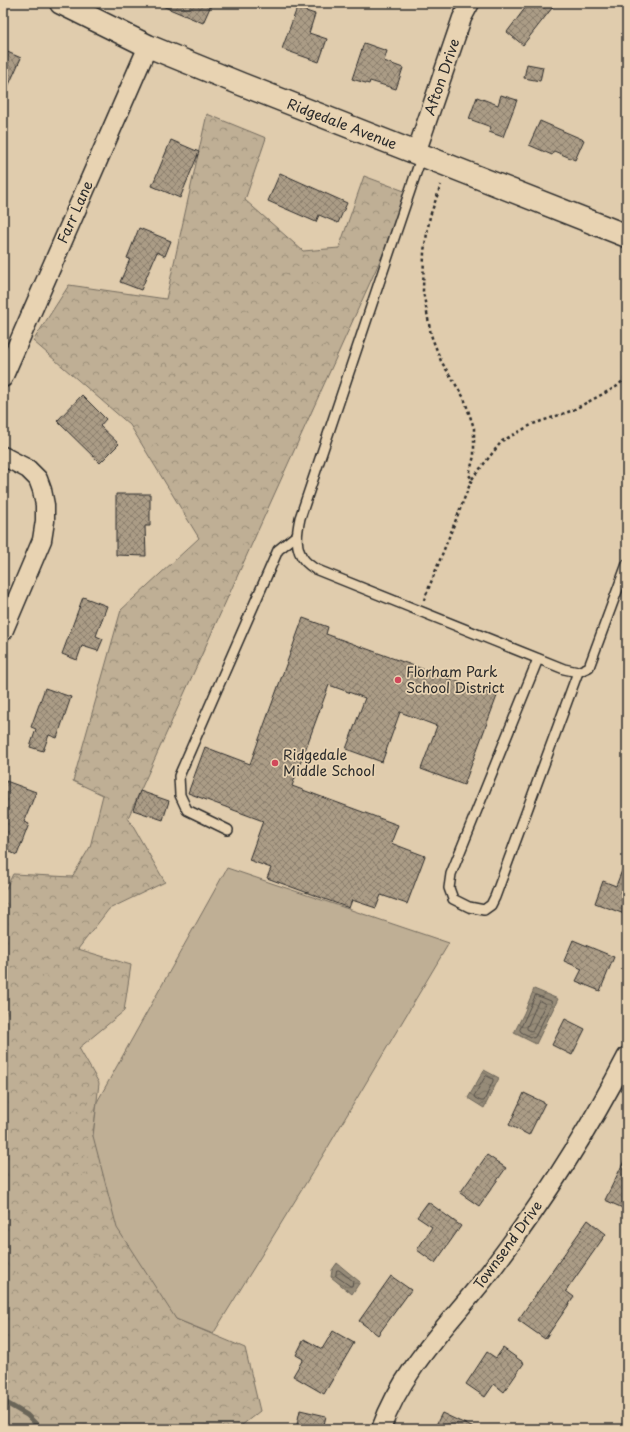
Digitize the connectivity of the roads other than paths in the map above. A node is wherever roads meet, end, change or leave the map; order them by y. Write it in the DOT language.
graph roads {
  1 [pos="61,3"];
  2 [pos="470,3"];
  3 [pos="148,46"];
  4 [pos="419,154"];
  5 [pos="627,236"];
  6 [pos="3,378"];
  7 [pos="3,456"];
  8 [pos="297,535"];
  9 [pos="627,564"];
  10 [pos="3,632"];
  11 [pos="538,659"];
  12 [pos="578,672"];
  13 [pos="228,830"];
  14 [pos="627,1056"];
  15 [pos="381,1429"];
  1 -- 3 [label="main road, Ridgedale Avenue"];
  2 -- 4 [label="street, Afton Drive"];
  3 -- 4 [label="main road, Ridgedale Avenue"];
  3 -- 6 [label="street, Farr Lane"];
  4 -- 5 [label="main road, Ridgedale Avenue"];
  4 -- 8 [label="lane"];
  7 -- 10 [label="street"];
  8 -- 11 [label="lane"];
  8 -- 13 [label="lane"];
  9 -- 12 [label="lane"];
  11 -- 12 [label="lane"];
  11 -- 12 [label="lane"];
  14 -- 15 [label="street, Townsend Drive"];
}
